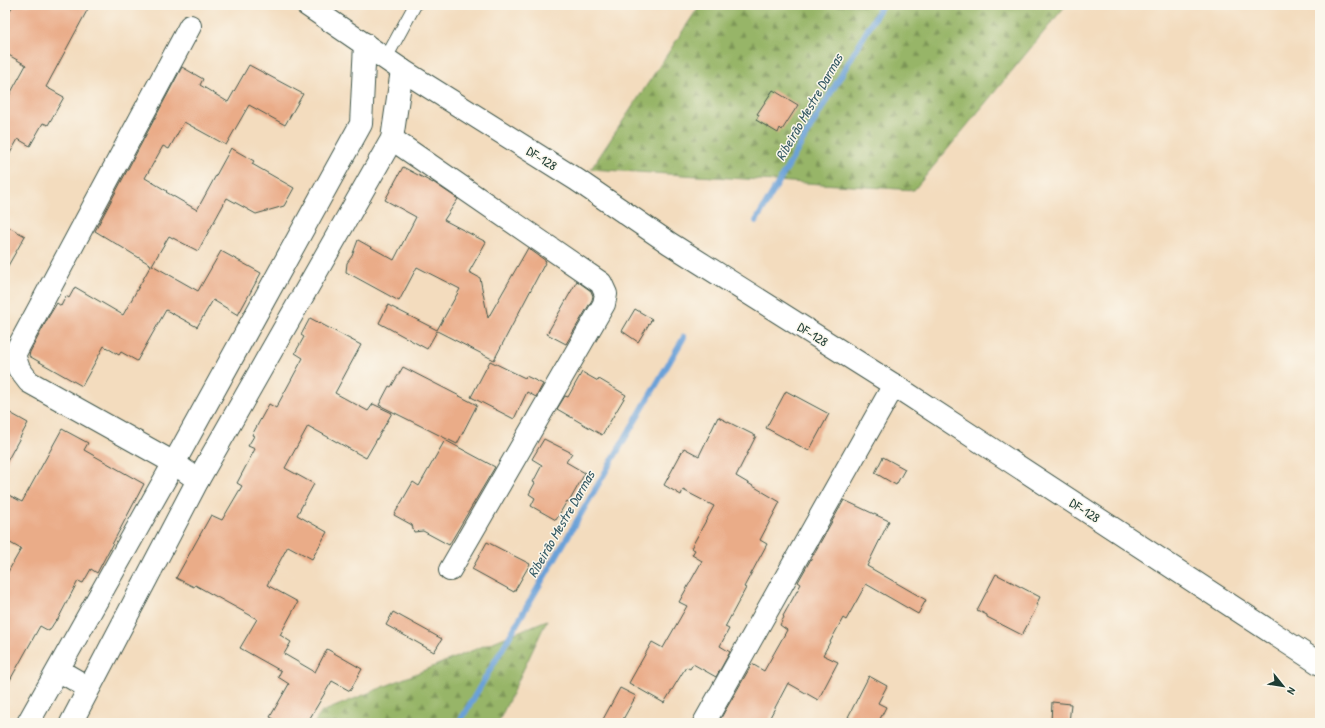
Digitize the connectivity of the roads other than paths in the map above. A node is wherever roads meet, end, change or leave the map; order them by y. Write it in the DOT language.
graph roads {
  1 [pos="307,5"];
  2 [pos="415,5"];
  3 [pos="190,26"];
  4 [pos="365,44"];
  5 [pos="394,64"];
  6 [pos="392,139"];
  7 [pos="311,214"];
  8 [pos="340,230"];
  9 [pos="894,385"];
  10 [pos="174,463"];
  11 [pos="198,480"];
  12 [pos="450,570"];
  13 [pos="1320,664"];
  14 [pos="58,670"];
  15 [pos="89,688"];
  16 [pos="28,723"];
  17 [pos="71,723"];
  18 [pos="704,723"];
  1 -- 4 [label="street, DF-128 / DF-128"];
  2 -- 5 [label="lane"];
  3 -- 10 [label="street"];
  4 -- 5 [label="street, DF-128 / DF-128"];
  4 -- 7 [label="street"];
  5 -- 6 [label="street"];
  5 -- 9 [label="street, DF-128 / DF-128"];
  6 -- 8 [label="street"];
  6 -- 12 [label="street"];
  7 -- 8 [label="street"];
  7 -- 10 [label="street"];
  8 -- 11 [label="street"];
  9 -- 13 [label="street, DF-128 / DF-128"];
  9 -- 18 [label="street"];
  10 -- 11 [label="street"];
  10 -- 14 [label="street"];
  11 -- 15 [label="street"];
  14 -- 15 [label="street"];
  14 -- 16 [label="street"];
  15 -- 17 [label="street"];
}
